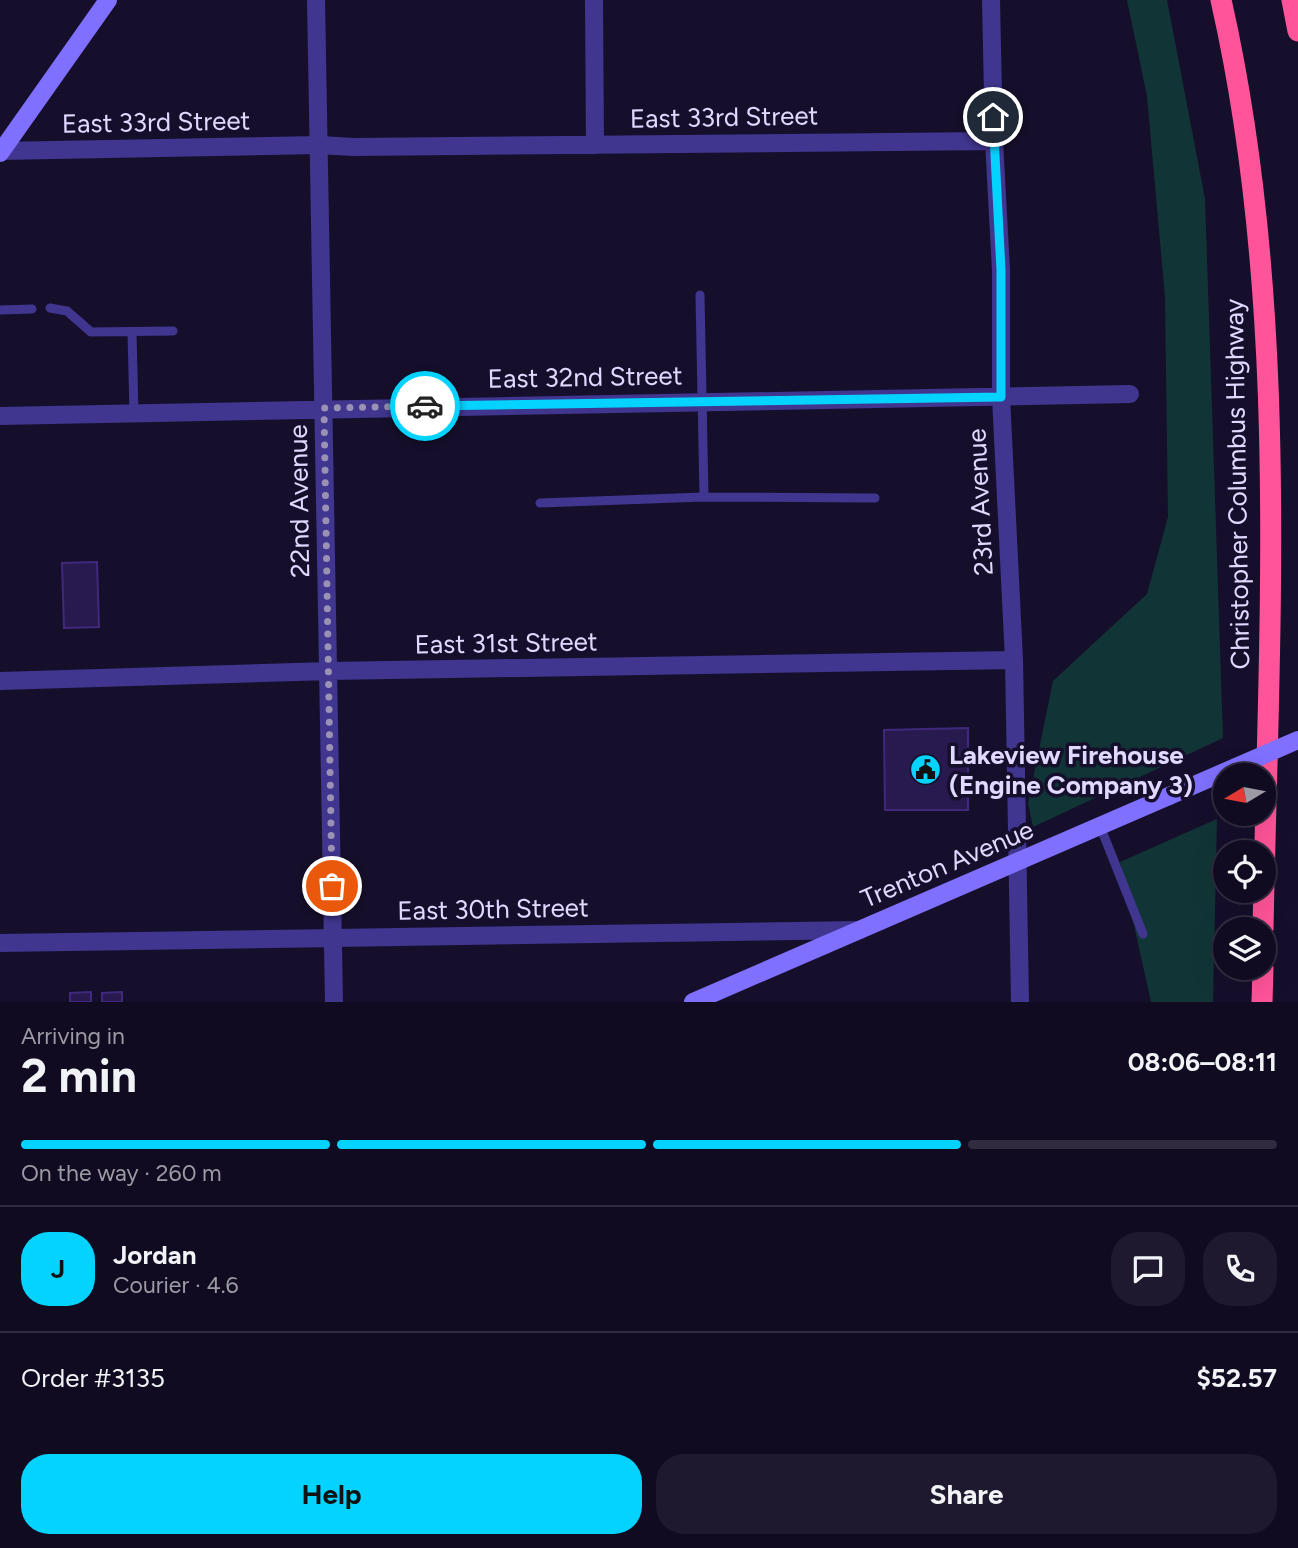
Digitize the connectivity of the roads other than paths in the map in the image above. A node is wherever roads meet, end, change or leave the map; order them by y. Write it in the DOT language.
graph roads {
  1 [pos="108,0"];
  2 [pos="316,0"];
  3 [pos="594,0"];
  4 [pos="991,0"];
  5 [pos="1221,0"];
  6 [pos="1292,0"];
  7 [pos="1298,31"];
  8 [pos="994,141"];
  9 [pos="319,145"];
  10 [pos="596,145"];
  11 [pos="0,152"];
  12 [pos="700,295"];
  13 [pos="50,307"];
  14 [pos="32,309"];
  15 [pos="0,310"];
  16 [pos="173,331"];
  17 [pos="132,332"];
  18 [pos="1130,394"];
  19 [pos="1001,397"];
  20 [pos="702,400"];
  21 [pos="324,408"];
  22 [pos="134,413"];
  23 [pos="0,416"];
  24 [pos="704,497"];
  25 [pos="875,498"];
  26 [pos="540,503"];
  27 [pos="1014,660"];
  28 [pos="329,671"];
  29 [pos="0,681"];
  30 [pos="1298,740"];
  31 [pos="1100,826"];
  32 [pos="1018,863"];
  33 [pos="1264,917"];
  34 [pos="860,930"];
  35 [pos="1143,934"];
  36 [pos="333,937"];
  37 [pos="0,943"];
  38 [pos="1263,980"];
  39 [pos="334,1002"];
  40 [pos="693,1002"];
  41 [pos="1020,1002"];
  42 [pos="1262,1002"];
  1 -- 11 [label="street"];
  2 -- 9 [label="street, 22nd Avenue"];
  3 -- 10 [label="street"];
  4 -- 8 [label="street, 23rd Avenue"];
  5 -- 33 [label="highway, Christopher Columbus Highway"];
  6 -- 7 [label="highway"];
  8 -- 10 [label="street, East 33rd Street"];
  8 -- 19 [label="street, 23rd Avenue"];
  9 -- 10 [label="street, East 33rd Street"];
  9 -- 11 [label="street, East 33rd Street"];
  9 -- 21 [label="street, 22nd Avenue"];
  12 -- 20 [label="lane"];
  13 -- 17 [label="lane"];
  14 -- 15 [label="lane"];
  16 -- 17 [label="lane"];
  17 -- 22 [label="lane"];
  18 -- 19 [label="street, East 32nd Street"];
  19 -- 20 [label="street, East 32nd Street"];
  19 -- 27 [label="street, 23rd Avenue"];
  20 -- 21 [label="street, East 32nd Street"];
  20 -- 24 [label="lane"];
  21 -- 22 [label="street, East 32nd Street"];
  21 -- 28 [label="street, 22nd Avenue"];
  22 -- 23 [label="street, East 32nd Street"];
  24 -- 25 [label="lane"];
  24 -- 26 [label="lane"];
  27 -- 28 [label="street, East 31st Street"];
  27 -- 32 [label="street, 23rd Avenue"];
  28 -- 29 [label="street, East 31st Street"];
  28 -- 36 [label="street, 22nd Avenue"];
  30 -- 31 [label="street, Trenton Avenue, bridge"];
  31 -- 32 [label="street, Trenton Avenue"];
  31 -- 35 [label="lane"];
  32 -- 34 [label="street, Trenton Avenue"];
  32 -- 41 [label="street, 23rd Avenue"];
  34 -- 36 [label="street, East 30th Street"];
  34 -- 40 [label="street, Trenton Avenue"];
  36 -- 37 [label="street, East 30th Street"];
  36 -- 39 [label="street, 22nd Avenue"];
  38 -- 42 [label="highway"];
}
